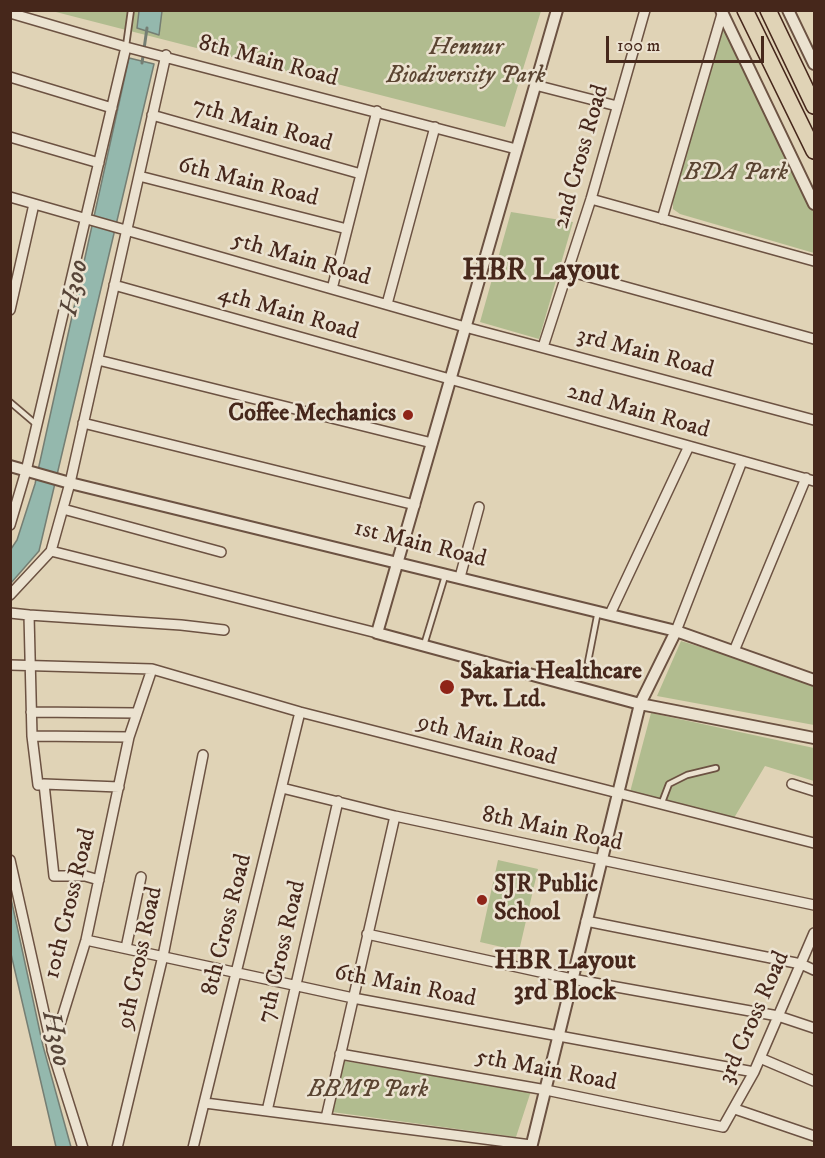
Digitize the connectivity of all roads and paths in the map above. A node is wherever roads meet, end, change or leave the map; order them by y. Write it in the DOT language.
graph roads {
  1 [pos="131,10"];
  2 [pos="557,10"];
  3 [pos="645,10"];
  4 [pos="745,10"];
  5 [pos="768,10"];
  6 [pos="788,10"];
  7 [pos="722,12"];
  8 [pos="10,13"];
  9 [pos="126,47"];
  10 [pos="166,55"];
  11 [pos="814,64"];
  12 [pos="10,77"];
  13 [pos="535,85"];
  14 [pos="617,106"];
  15 [pos="814,106"];
  16 [pos="112,108"];
  17 [pos="377,111"];
  18 [pos="152,116"];
  19 [pos="435,127"];
  20 [pos="10,137"];
  21 [pos="516,148"];
  22 [pos="814,151"];
  23 [pos="99,163"];
  24 [pos="361,174"];
  25 [pos="139,176"];
  26 [pos="10,197"];
  27 [pos="591,199"];
  28 [pos="34,204"];
  29 [pos="814,204"];
  30 [pos="86,219"];
  31 [pos="663,219"];
  32 [pos="347,229"];
  33 [pos="127,230"];
  34 [pos="814,261"];
  35 [pos="568,271"];
  36 [pos="114,285"];
  37 [pos="332,289"];
  38 [pos="387,304"];
  39 [pos="10,310"];
  40 [pos="465,327"];
  41 [pos="814,339"];
  42 [pos="543,347"];
  43 [pos="98,360"];
  44 [pos="450,380"];
  45 [pos="10,402"];
  46 [pos="814,420"];
  47 [pos="83,423"];
  48 [pos="37,425"];
  49 [pos="432,443"];
  50 [pos="689,446"];
  51 [pos="742,461"];
  52 [pos="10,466"];
  53 [pos="26,471"];
  54 [pos="810,480"];
  55 [pos="70,483"];
  56 [pos="14,497"];
  57 [pos="415,505"];
  58 [pos="479,507"];
  59 [pos="63,509"];
  60 [pos="10,525"];
  61 [pos="51,551"];
  62 [pos="221,552"];
  63 [pos="399,561"];
  64 [pos="446,573"];
  65 [pos="460,577"];
  66 [pos="10,595"];
  67 [pos="598,611"];
  68 [pos="10,613"];
  69 [pos="610,614"];
  70 [pos="29,615"];
  71 [pos="224,630"];
  72 [pos="676,631"];
  73 [pos="377,633"];
  74 [pos="424,646"];
  75 [pos="734,651"];
  76 [pos="588,662"];
  77 [pos="10,665"];
  78 [pos="30,667"];
  79 [pos="152,669"];
  80 [pos="814,679"];
  81 [pos="640,704"];
  82 [pos="31,712"];
  83 [pos="300,712"];
  84 [pos="136,713"];
  85 [pos="32,736"];
  86 [pos="129,737"];
  87 [pos="814,738"];
  88 [pos="203,755"];
  89 [pos="716,768"];
  90 [pos="44,784"];
  91 [pos="792,784"];
  92 [pos="119,787"];
  93 [pos="282,788"];
  94 [pos="814,791"];
  95 [pos="618,795"];
  96 [pos="338,801"];
  97 [pos="662,806"];
  98 [pos="395,816"];
  99 [pos="814,843"];
  100 [pos="10,860"];
  101 [pos="600,861"];
  102 [pos="141,878"];
  103 [pos="99,880"];
  104 [pos="814,905"];
  105 [pos="586,921"];
  106 [pos="814,933"];
  107 [pos="367,934"];
  108 [pos="86,940"];
  109 [pos="126,948"];
  110 [pos="163,956"];
  111 [pos="801,964"];
  112 [pos="814,969"];
  113 [pos="237,973"];
  114 [pos="572,979"];
  115 [pos="295,985"];
  116 [pos="353,998"];
  117 [pos="778,1016"];
  118 [pos="814,1028"];
  119 [pos="558,1036"];
  120 [pos="52,1050"];
  121 [pos="340,1054"];
  122 [pos="760,1058"];
  123 [pos="754,1072"];
  124 [pos="814,1081"];
  125 [pos="546,1090"];
  126 [pos="205,1103"];
  127 [pos="735,1109"];
  128 [pos="267,1111"];
  129 [pos="326,1118"];
  130 [pos="814,1136"];
  131 [pos="531,1146"];
  132 [pos="83,1148"];
  133 [pos="117,1148"];
  134 [pos="194,1148"];
  1 -- 9 [label="lane"];
  2 -- 13 [label="street"];
  3 -- 14 [label="street, 2nd Cross Road"];
  4 -- 22 [label="highway"];
  5 -- 15 [label="highway"];
  6 -- 11 [label="street"];
  7 -- 29 [label="street"];
  7 -- 31 [label="street"];
  8 -- 9 [label="street, 8th Main Road"];
  9 -- 10 [label="street, 8th Main Road"];
  9 -- 16 [label="street"];
  10 -- 17 [label="street, 8th Main Road"];
  10 -- 18 [label="street"];
  12 -- 16 [label="street"];
  13 -- 14 [label="street"];
  13 -- 21 [label="street"];
  14 -- 27 [label="street, 2nd Cross Road"];
  16 -- 23 [label="street"];
  17 -- 19 [label="street, 8th Main Road"];
  17 -- 24 [label="street"];
  18 -- 24 [label="street, 7th Main Road"];
  18 -- 25 [label="street"];
  19 -- 21 [label="street, 8th Main Road"];
  19 -- 38 [label="street"];
  20 -- 23 [label="street"];
  21 -- 40 [label="street"];
  23 -- 30 [label="street"];
  24 -- 32 [label="street"];
  25 -- 32 [label="street, 6th Main Road"];
  25 -- 33 [label="street"];
  26 -- 28 [label="street, 5th Main Road"];
  27 -- 31 [label="street"];
  27 -- 35 [label="street, 2nd Cross Road"];
  28 -- 30 [label="street, 5th Main Road"];
  28 -- 39 [label="street"];
  30 -- 33 [label="street, 5th Main Road"];
  30 -- 48 [label="street"];
  31 -- 34 [label="street"];
  32 -- 37 [label="street"];
  33 -- 36 [label="street"];
  33 -- 37 [label="street, 5th Main Road"];
  35 -- 41 [label="street"];
  35 -- 42 [label="street, 2nd Cross Road"];
  36 -- 43 [label="street"];
  36 -- 44 [label="street, 4th Main Road"];
  37 -- 38 [label="street, 5th Main Road"];
  38 -- 40 [label="street, 5th Main Road"];
  40 -- 42 [label="street, 3rd Main Road"];
  40 -- 44 [label="street"];
  42 -- 46 [label="street, 3rd Main Road"];
  43 -- 47 [label="street"];
  43 -- 49 [label="street"];
  44 -- 49 [label="street"];
  44 -- 50 [label="street, 2nd Main Road"];
  45 -- 48 [label="lane"];
  47 -- 55 [label="street"];
  47 -- 57 [label="street"];
  48 -- 53 [label="street"];
  49 -- 57 [label="street"];
  50 -- 51 [label="street, 2nd Main Road"];
  50 -- 69 [label="street"];
  51 -- 54 [label="street, 2nd Main Road"];
  51 -- 72 [label="street"];
  52 -- 53 [label="street, 1st Main Road"];
  53 -- 55 [label="street, 1st Main Road"];
  53 -- 56 [label="street"];
  54 -- 75 [label="street"];
  55 -- 59 [label="street"];
  55 -- 63 [label="street, 1st Main Road"];
  56 -- 60 [label="street"];
  57 -- 63 [label="street"];
  58 -- 65 [label="street"];
  59 -- 61 [label="street"];
  59 -- 62 [label="street"];
  61 -- 66 [label="street"];
  61 -- 73 [label="street"];
  63 -- 64 [label="street, 1st Main Road"];
  63 -- 73 [label="street"];
  64 -- 65 [label="street, 1st Main Road"];
  64 -- 74 [label="lane"];
  65 -- 67 [label="street, 1st Main Road"];
  67 -- 69 [label="street, 1st Main Road"];
  67 -- 76 [label="lane"];
  68 -- 70 [label="street"];
  69 -- 72 [label="street, 1st Main Road"];
  70 -- 71 [label="street"];
  70 -- 78 [label="street"];
  72 -- 75 [label="street, 1st Main Road"];
  72 -- 81 [label="street"];
  73 -- 74 [label="street"];
  74 -- 81 [label="street"];
  75 -- 80 [label="street, 1st Main Road"];
  77 -- 78 [label="street, 9th Main Road"];
  78 -- 79 [label="street, 9th Main Road"];
  78 -- 82 [label="street"];
  79 -- 83 [label="street, 9th Main Road"];
  79 -- 84 [label="street, 10th Cross Road"];
  81 -- 87 [label="street"];
  81 -- 95 [label="street"];
  82 -- 84 [label="street"];
  82 -- 85 [label="street"];
  83 -- 93 [label="street, 8th Cross Road"];
  83 -- 95 [label="street, 9th Main Road"];
  84 -- 86 [label="street, 10th Cross Road"];
  85 -- 86 [label="street"];
  85 -- 90 [label="street"];
  86 -- 92 [label="street, 10th Cross Road"];
  88 -- 110 [label="street, 9th Cross Road"];
  89 -- 97 [label="lane"];
  90 -- 92 [label="street"];
  90 -- 103 [label="street"];
  91 -- 94 [label="street"];
  92 -- 103 [label="street, 10th Cross Road"];
  93 -- 96 [label="street, 8th Main Road"];
  93 -- 113 [label="street, 8th Cross Road"];
  95 -- 97 [label="street, 9th Main Road"];
  95 -- 101 [label="street"];
  96 -- 98 [label="street, 8th Main Road"];
  96 -- 115 [label="street, 7th Cross Road"];
  97 -- 99 [label="street, 9th Main Road"];
  98 -- 101 [label="street, 8th Main Road"];
  98 -- 107 [label="street"];
  100 -- 120 [label="street"];
  101 -- 104 [label="street, 8th Main Road"];
  101 -- 105 [label="street"];
  102 -- 109 [label="street"];
  103 -- 108 [label="street, 10th Cross Road"];
  105 -- 111 [label="street"];
  105 -- 114 [label="street"];
  106 -- 111 [label="street, 3rd Cross Road"];
  107 -- 114 [label="street"];
  107 -- 116 [label="street"];
  108 -- 109 [label="street, 6th Main Road"];
  108 -- 120 [label="street, 10th Cross Road"];
  109 -- 110 [label="street, 6th Main Road"];
  110 -- 113 [label="street, 6th Main Road"];
  110 -- 133 [label="street, 9th Cross Road"];
  111 -- 112 [label="street"];
  111 -- 117 [label="street, 3rd Cross Road"];
  113 -- 115 [label="street, 6th Main Road"];
  113 -- 126 [label="street, 8th Cross Road"];
  114 -- 117 [label="street"];
  114 -- 119 [label="street"];
  115 -- 116 [label="street, 6th Main Road"];
  115 -- 128 [label="street, 7th Cross Road"];
  116 -- 119 [label="street, 6th Main Road"];
  116 -- 121 [label="street"];
  117 -- 118 [label="street"];
  117 -- 122 [label="street, 3rd Cross Road"];
  119 -- 123 [label="street, 6th Main Road"];
  119 -- 125 [label="street"];
  120 -- 132 [label="street"];
  121 -- 125 [label="street, 5th Main Road"];
  121 -- 129 [label="street"];
  122 -- 123 [label="street, 3rd Cross Road"];
  122 -- 124 [label="street"];
  123 -- 127 [label="street, 3rd Cross Road"];
  125 -- 127 [label="street, 5th Main Road"];
  125 -- 131 [label="street"];
  126 -- 128 [label="street"];
  126 -- 134 [label="street, 8th Cross Road"];
  127 -- 130 [label="street, 3rd Cross Road"];
  128 -- 129 [label="street"];
  129 -- 131 [label="street"];
}
